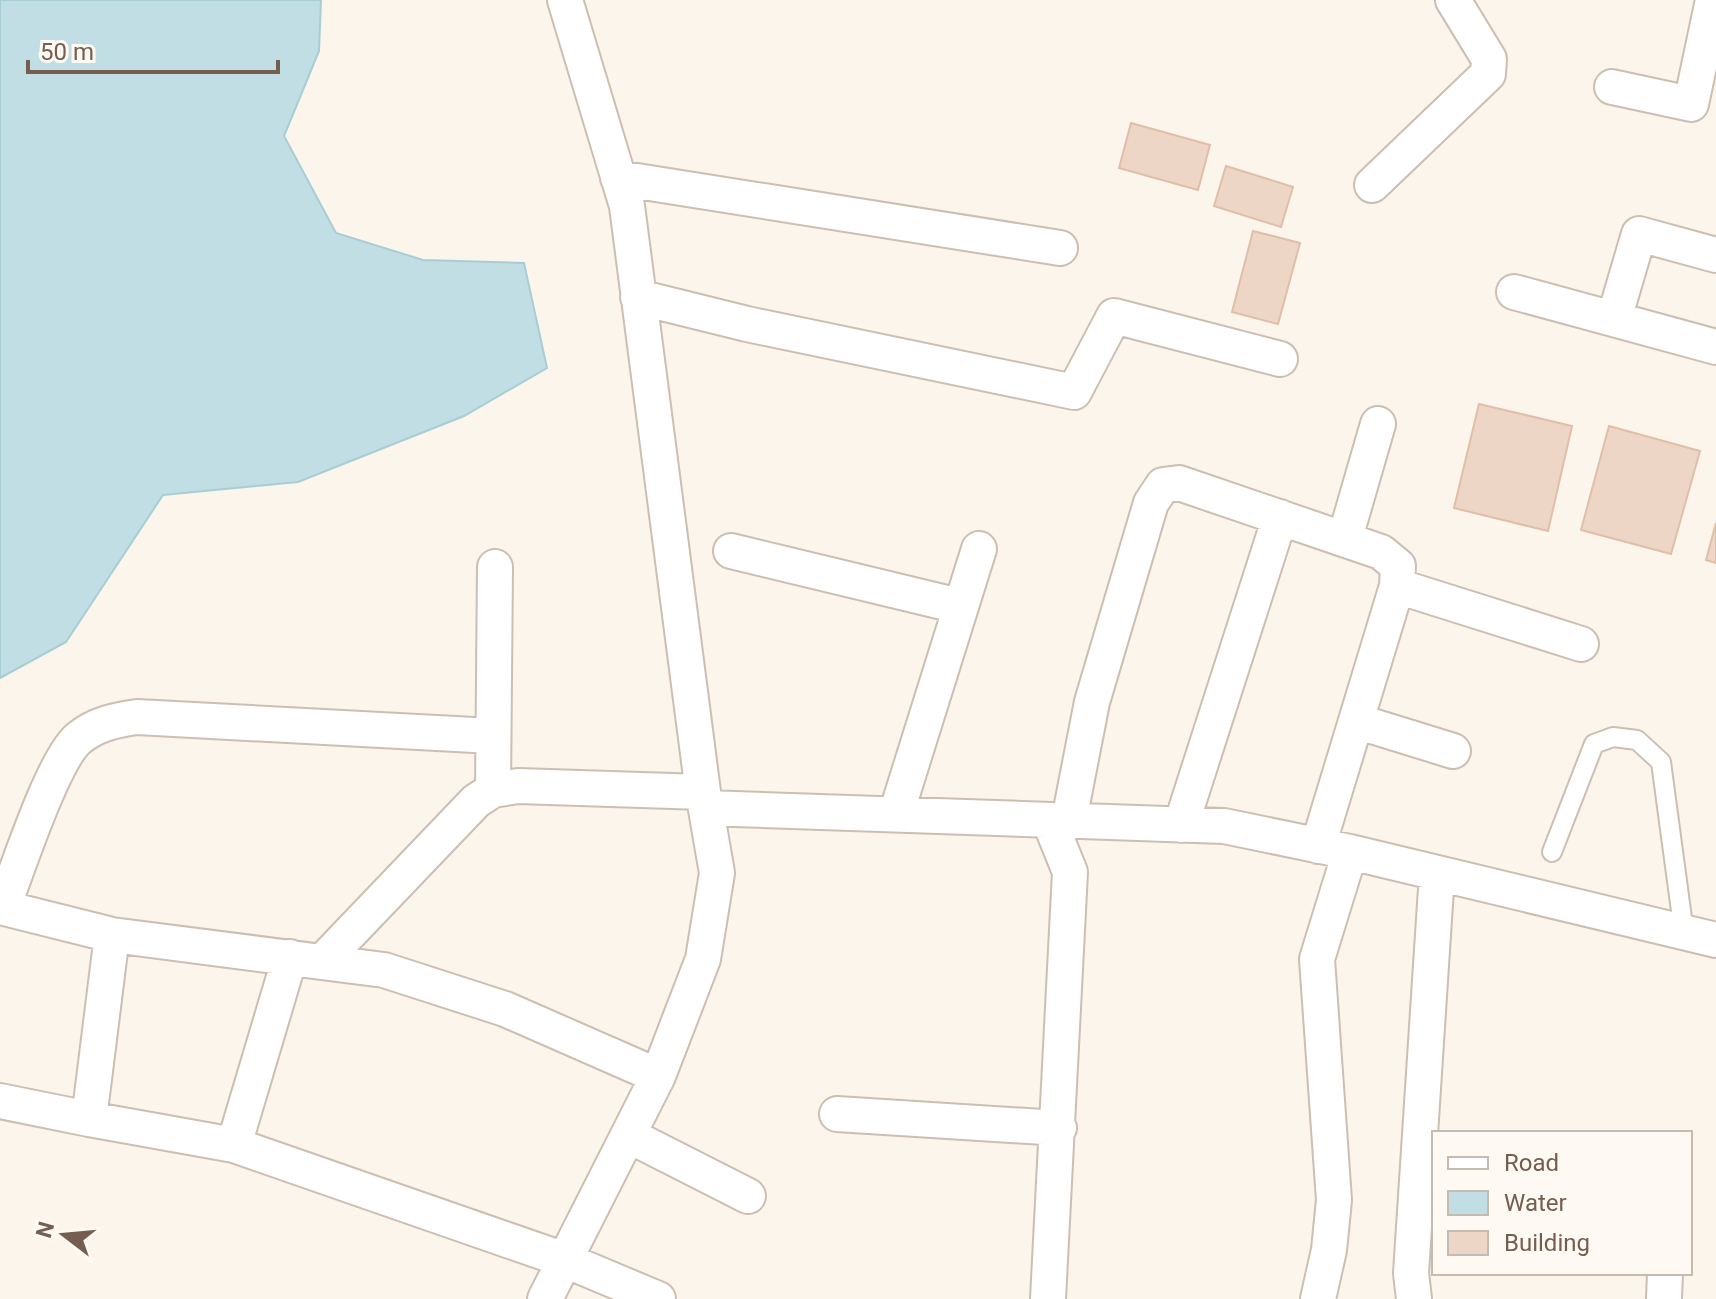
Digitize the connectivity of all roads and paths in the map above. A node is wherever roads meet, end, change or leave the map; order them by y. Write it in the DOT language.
graph roads {
  1 [pos="565,0"];
  2 [pos="1453,0"];
  3 [pos="1713,0"];
  4 [pos="1612,87"];
  5 [pos="618,178"];
  6 [pos="1372,185"];
  7 [pos="1060,248"];
  8 [pos="1716,255"];
  9 [pos="1514,292"];
  10 [pos="638,297"];
  11 [pos="1614,319"];
  12 [pos="1716,347"];
  13 [pos="1280,359"];
  14 [pos="1378,424"];
  15 [pos="1280,517"];
  16 [pos="1345,538"];
  17 [pos="979,549"];
  18 [pos="731,551"];
  19 [pos="495,567"];
  20 [pos="1397,586"];
  21 [pos="959,606"];
  22 [pos="1581,644"];
  23 [pos="1356,721"];
  24 [pos="493,736"];
  25 [pos="1453,751"];
  26 [pos="493,790"];
  27 [pos="704,800"];
  28 [pos="896,814"];
  29 [pos="1059,820"];
  30 [pos="1181,825"];
  31 [pos="1334,849"];
  32 [pos="1552,852"];
  33 [pos="1437,873"];
  34 [pos="1,907"];
  35 [pos="112,935"];
  36 [pos="1700,936"];
  37 [pos="306,959"];
  38 [pos="658,1076"];
  39 [pos="0,1101"];
  40 [pos="837,1114"];
  41 [pos="89,1119"];
  42 [pos="1059,1128"];
  43 [pos="628,1135"];
  44 [pos="234,1145"];
  45 [pos="748,1196"];
  46 [pos="565,1260"];
  47 [pos="1665,1275"];
  48 [pos="545,1299"];
  49 [pos="658,1299"];
  50 [pos="1048,1299"];
  51 [pos="1318,1299"];
  52 [pos="1414,1299"];
  53 [pos="1664,1299"];
  1 -- 5 [label="street"];
  2 -- 6 [label="street"];
  3 -- 4 [label="street"];
  5 -- 7 [label="street"];
  5 -- 10 [label="street"];
  8 -- 11 [label="street"];
  9 -- 11 [label="street"];
  10 -- 13 [label="street"];
  10 -- 27 [label="street"];
  11 -- 12 [label="street"];
  14 -- 16 [label="street"];
  15 -- 16 [label="street"];
  15 -- 29 [label="street"];
  15 -- 30 [label="street"];
  16 -- 20 [label="street"];
  17 -- 21 [label="street"];
  18 -- 21 [label="street"];
  19 -- 24 [label="street"];
  20 -- 22 [label="street"];
  20 -- 23 [label="street"];
  21 -- 28 [label="street"];
  23 -- 25 [label="street"];
  23 -- 31 [label="street"];
  24 -- 26 [label="street"];
  24 -- 34 [label="street"];
  26 -- 27 [label="street"];
  26 -- 37 [label="street"];
  27 -- 28 [label="street"];
  27 -- 38 [label="street"];
  28 -- 29 [label="street"];
  29 -- 30 [label="street"];
  29 -- 42 [label="street"];
  30 -- 31 [label="street"];
  31 -- 33 [label="street"];
  31 -- 51 [label="street"];
  32 -- 36 [label="lane"];
  33 -- 36 [label="street"];
  33 -- 52 [label="street"];
  34 -- 35 [label="street"];
  35 -- 37 [label="street"];
  35 -- 41 [label="street"];
  37 -- 38 [label="street"];
  37 -- 44 [label="street"];
  38 -- 43 [label="street"];
  39 -- 41 [label="street"];
  40 -- 42 [label="street"];
  41 -- 44 [label="street"];
  42 -- 50 [label="street"];
  43 -- 45 [label="street"];
  43 -- 46 [label="street"];
  44 -- 46 [label="street"];
  46 -- 48 [label="street"];
  46 -- 49 [label="street"];
  47 -- 53 [label="street"];
}
